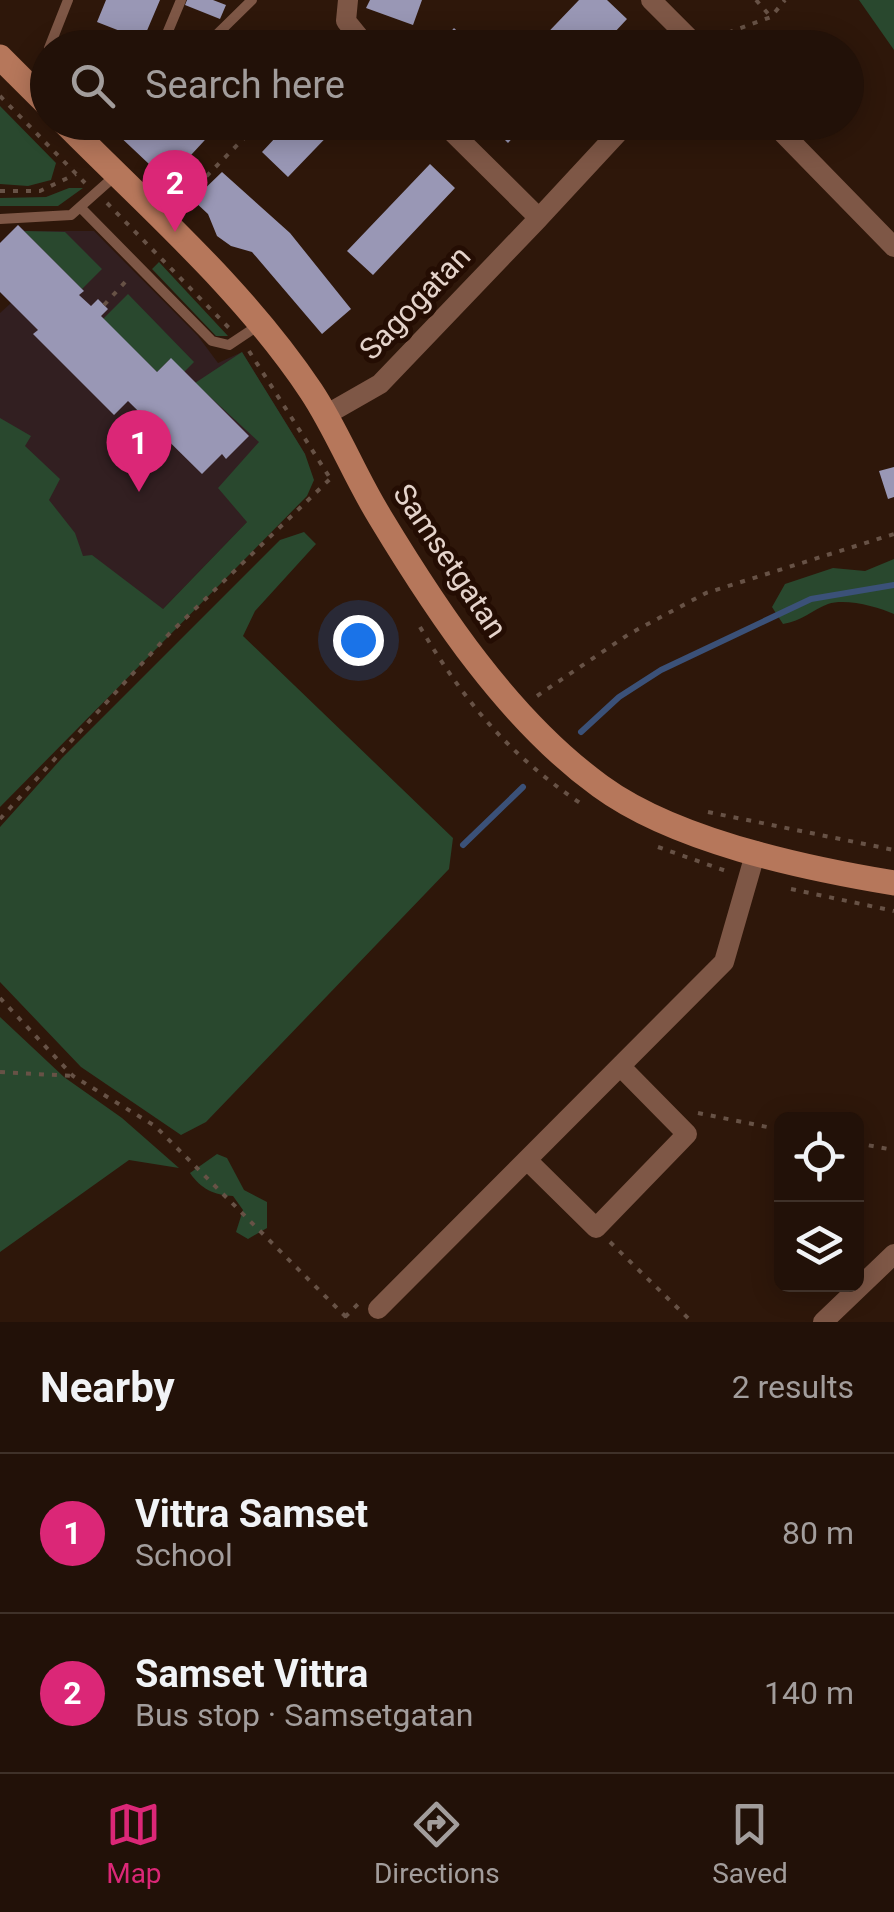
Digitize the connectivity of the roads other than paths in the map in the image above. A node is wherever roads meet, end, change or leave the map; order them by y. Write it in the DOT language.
graph roads {
  1 [pos="68,0"];
  2 [pos="180,0"];
  3 [pos="252,0"];
  4 [pos="348,0"];
  5 [pos="651,0"];
  6 [pos="56,30"];
  7 [pos="168,30"];
  8 [pos="221,30"];
  9 [pos="353,30"];
  10 [pos="681,30"];
  11 [pos="0,58"];
  12 [pos="30,88"];
  13 [pos="82,140"];
  14 [pos="460,140"];
  15 [pos="611,140"];
  16 [pos="790,140"];
  17 [pos="116,174"];
  18 [pos="82,209"];
  19 [pos="539,218"];
  20 [pos="0,219"];
  21 [pos="894,246"];
  22 [pos="260,324"];
  23 [pos="324,416"];
  24 [pos="756,852"];
  25 [pos="894,884"];
  26 [pos="620,1066"];
  27 [pos="528,1161"];
  28 [pos="894,1254"];
  29 [pos="378,1310"];
  30 [pos="824,1322"];
  1 -- 6 [label="lane"];
  2 -- 7 [label="lane"];
  3 -- 8 [label="lane"];
  4 -- 9 [label="street"];
  5 -- 10 [label="street"];
  11 -- 12 [label="street"];
  13 -- 17 [label="street, Samsetgatan"];
  14 -- 19 [label="street"];
  15 -- 19 [label="street, Sagogatan"];
  16 -- 21 [label="street"];
  17 -- 18 [label="lane"];
  17 -- 22 [label="street, Samsetgatan"];
  18 -- 20 [label="lane"];
  18 -- 22 [label="lane"];
  19 -- 23 [label="street, Sagogatan"];
  22 -- 23 [label="street, Samsetgatan"];
  23 -- 24 [label="street, Samsetgatan"];
  24 -- 25 [label="street, Samsetgatan"];
  24 -- 26 [label="street"];
  26 -- 27 [label="street"];
  26 -- 27 [label="street"];
  27 -- 29 [label="street"];
  28 -- 30 [label="street"];
}
